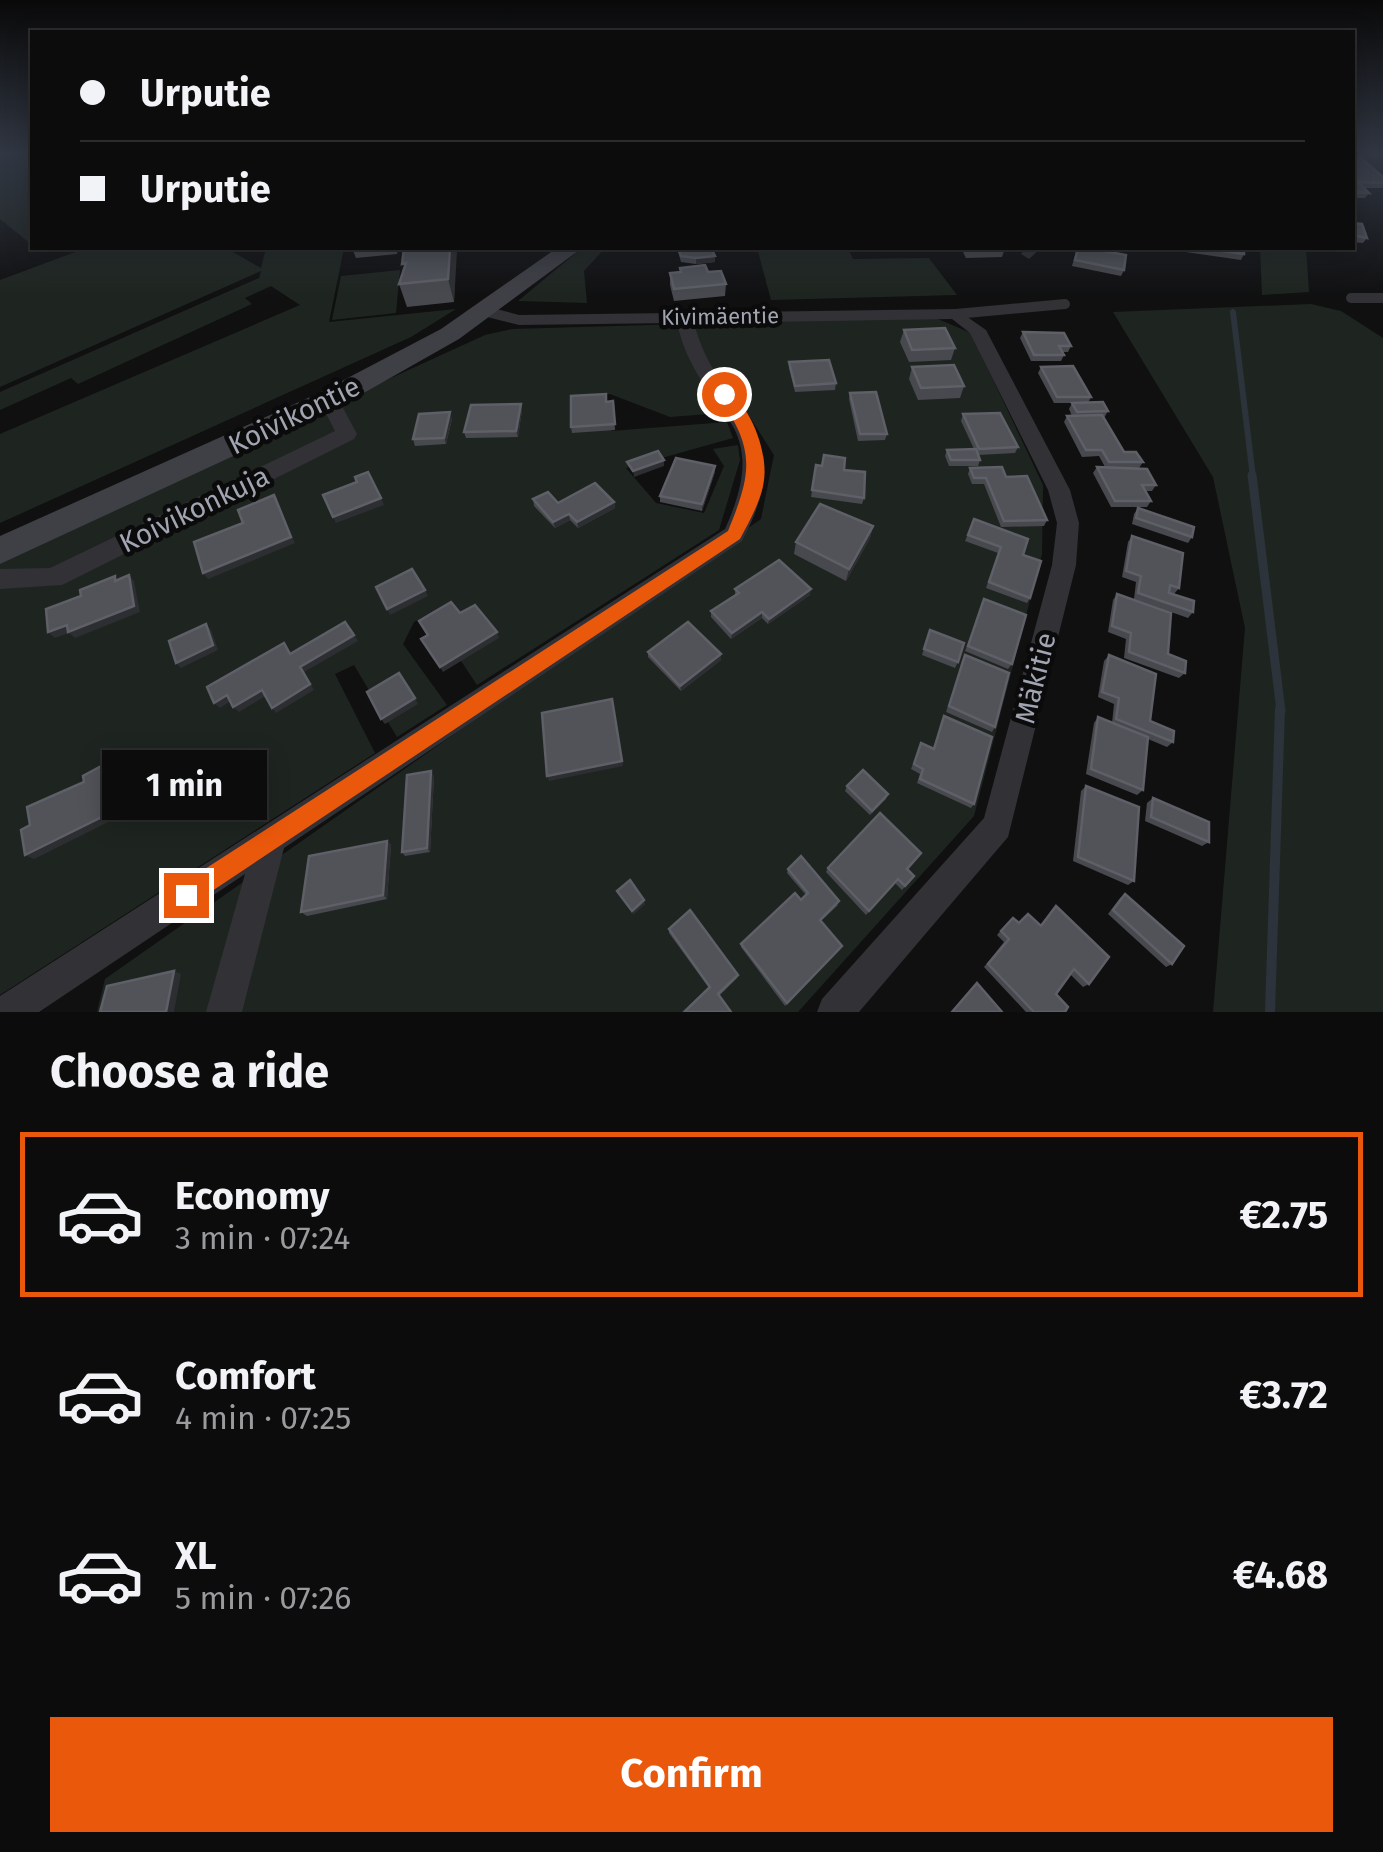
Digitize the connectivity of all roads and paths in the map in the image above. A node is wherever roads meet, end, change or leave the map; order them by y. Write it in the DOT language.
graph roads {
  1 [pos="568,250"];
  2 [pos="1352,298"];
  3 [pos="1383,298"];
  4 [pos="1065,304"];
  5 [pos="485,311"];
  6 [pos="956,314"];
  7 [pos="684,316"];
  8 [pos="329,400"];
  9 [pos="0,551"];
  10 [pos="0,579"];
  11 [pos="270,840"];
  12 [pos="8,1012"];
  13 [pos="224,1012"];
  14 [pos="835,1012"];
  1 -- 5 [label="main road, Koivikontie"];
  2 -- 3 [label="lane"];
  4 -- 6 [label="lane"];
  5 -- 7 [label="street, Kivimäentie"];
  5 -- 8 [label="main road, Koivikontie"];
  6 -- 7 [label="street, Kivimäentie"];
  6 -- 14 [label="street, Mäkitie"];
  7 -- 11 [label="street"];
  8 -- 9 [label="main road, Koivikontie"];
  8 -- 10 [label="street, Koivikonkuja"];
  11 -- 12 [label="street"];
  11 -- 13 [label="street"];
}
